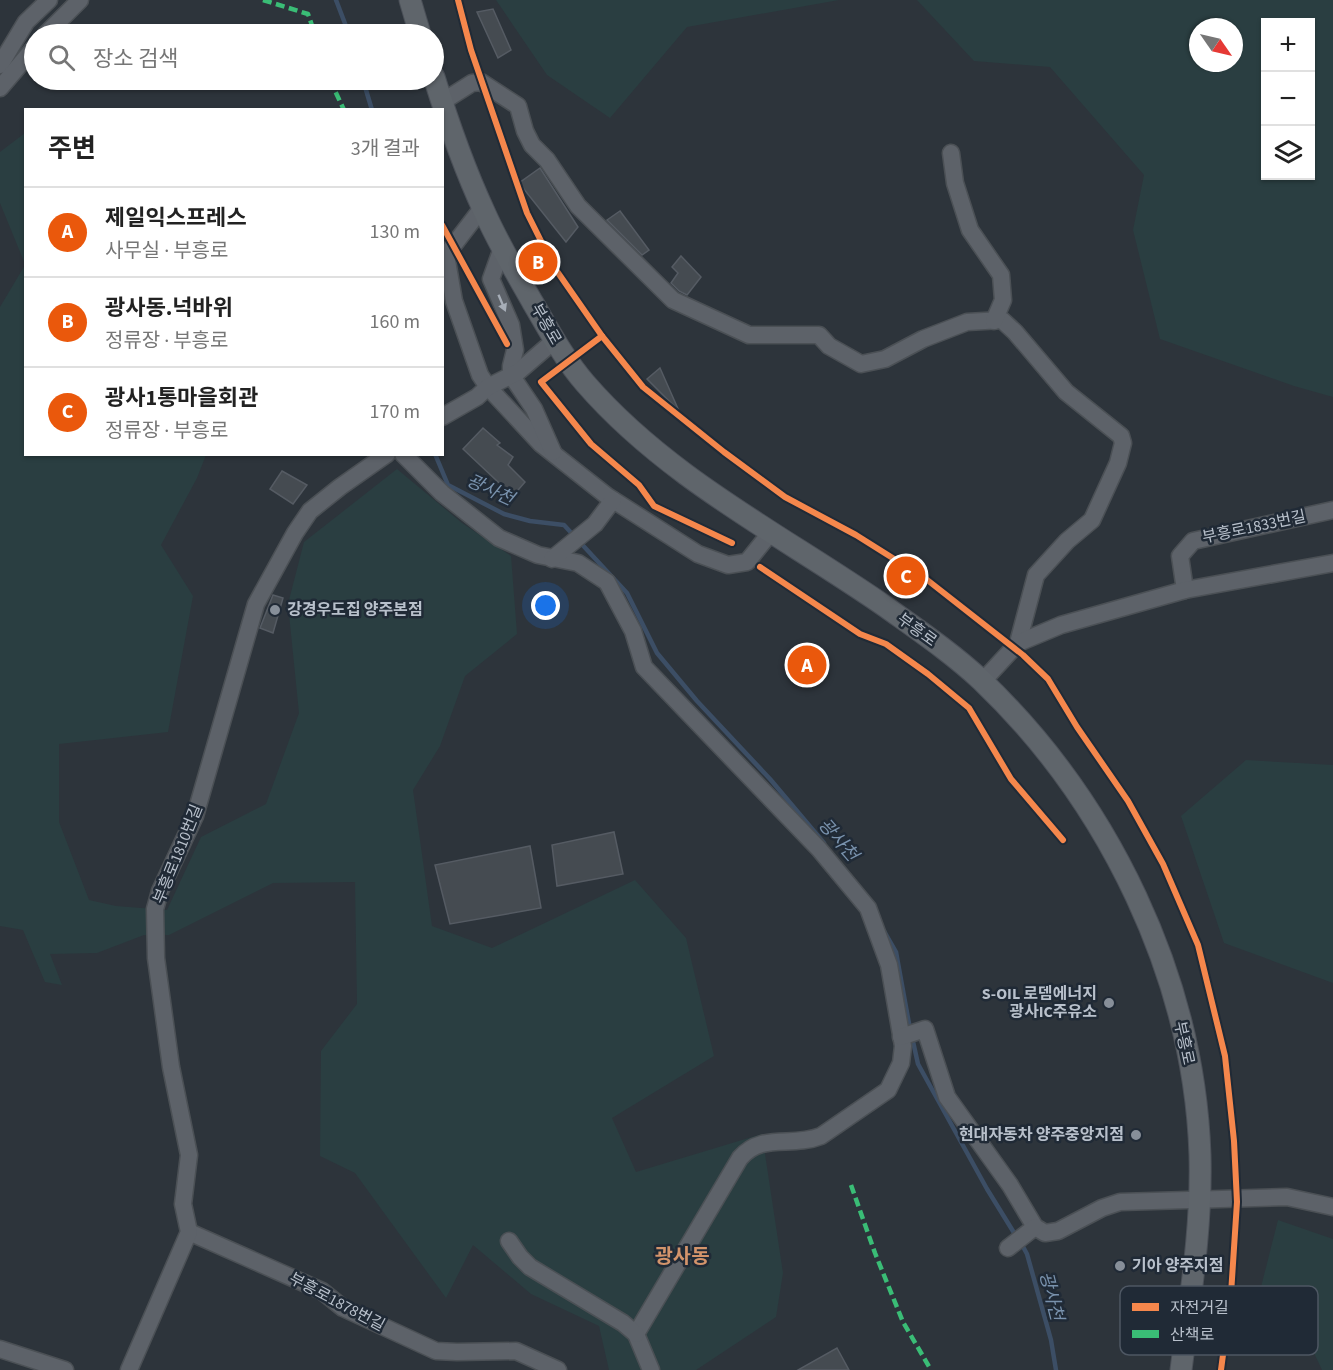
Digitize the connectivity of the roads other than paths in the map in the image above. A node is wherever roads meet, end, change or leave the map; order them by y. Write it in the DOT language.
graph roads {
  1 [pos="49,0"];
  2 [pos="80,0"];
  3 [pos="409,4"];
  4 [pos="25,24"];
  5 [pos="56,24"];
  6 [pos="416,24"];
  7 [pos="24,25"];
  8 [pos="24,60"];
  9 [pos="0,65"];
  10 [pos="0,88"];
  11 [pos="438,90"];
  12 [pos="442,102"];
  13 [pos="951,153"];
  14 [pos="482,208"];
  15 [pos="502,248"];
  16 [pos="994,321"];
  17 [pos="555,340"];
  18 [pos="511,375"];
  19 [pos="488,387"];
  20 [pos="444,416"];
  21 [pos="554,454"];
  22 [pos="384,456"];
  23 [pos="405,456"];
  24 [pos="613,500"];
  25 [pos="1333,510"];
  26 [pos="771,532"];
  27 [pos="555,556"];
  28 [pos="1333,563"];
  29 [pos="1185,590"];
  30 [pos="1020,635"];
  31 [pos="982,682"];
  32 [pos="902,1037"];
  33 [pos="1200,1198"];
  34 [pos="1333,1207"];
  35 [pos="1035,1227"];
  36 [pos="189,1233"];
  37 [pos="509,1240"];
  38 [pos="1009,1247"];
  39 [pos="1192,1286"];
  40 [pos="636,1334"];
  41 [pos="0,1349"];
  42 [pos="1183,1355"];
  43 [pos="65,1370"];
  44 [pos="129,1370"];
  45 [pos="558,1370"];
  46 [pos="651,1370"];
  47 [pos="1181,1370"];
  1 -- 4 [label="street"];
  2 -- 5 [label="street"];
  3 -- 6 [label="main road"];
  7 -- 9 [label="street"];
  8 -- 10 [label="street"];
  11 -- 12 [label="main road, 부흥로"];
  12 -- 14 [label="main road, 부흥로"];
  12 -- 16 [label="street"];
  13 -- 16 [label="street"];
  14 -- 15 [label="main road, 부흥로"];
  14 -- 19 [label="street"];
  15 -- 17 [label="main road, 부흥로"];
  15 -- 18 [label="street, one-way"];
  16 -- 30 [label="street"];
  17 -- 18 [label="street"];
  17 -- 26 [label="main road, 부흥로"];
  18 -- 19 [label="street"];
  18 -- 21 [label="street"];
  19 -- 20 [label="street"];
  19 -- 21 [label="street"];
  21 -- 24 [label="street"];
  22 -- 36 [label="street, 부흥로1810번길"];
  23 -- 27 [label="street"];
  24 -- 26 [label="street"];
  24 -- 27 [label="street"];
  25 -- 29 [label="street, 부흥로1833번길"];
  26 -- 31 [label="main road, 부흥로"];
  27 -- 32 [label="street"];
  28 -- 29 [label="street"];
  29 -- 30 [label="street"];
  30 -- 31 [label="street"];
  31 -- 33 [label="main road, 부흥로"];
  32 -- 35 [label="street"];
  32 -- 40 [label="street"];
  33 -- 34 [label="street"];
  33 -- 35 [label="street"];
  33 -- 39 [label="main road, 부흥로"];
  35 -- 38 [label="street"];
  36 -- 44 [label="street"];
  36 -- 45 [label="street, 부흥로1878번길"];
  37 -- 40 [label="street"];
  40 -- 46 [label="street"];
  41 -- 43 [label="street"];
  42 -- 47 [label="main road, 부흥로"];
}
